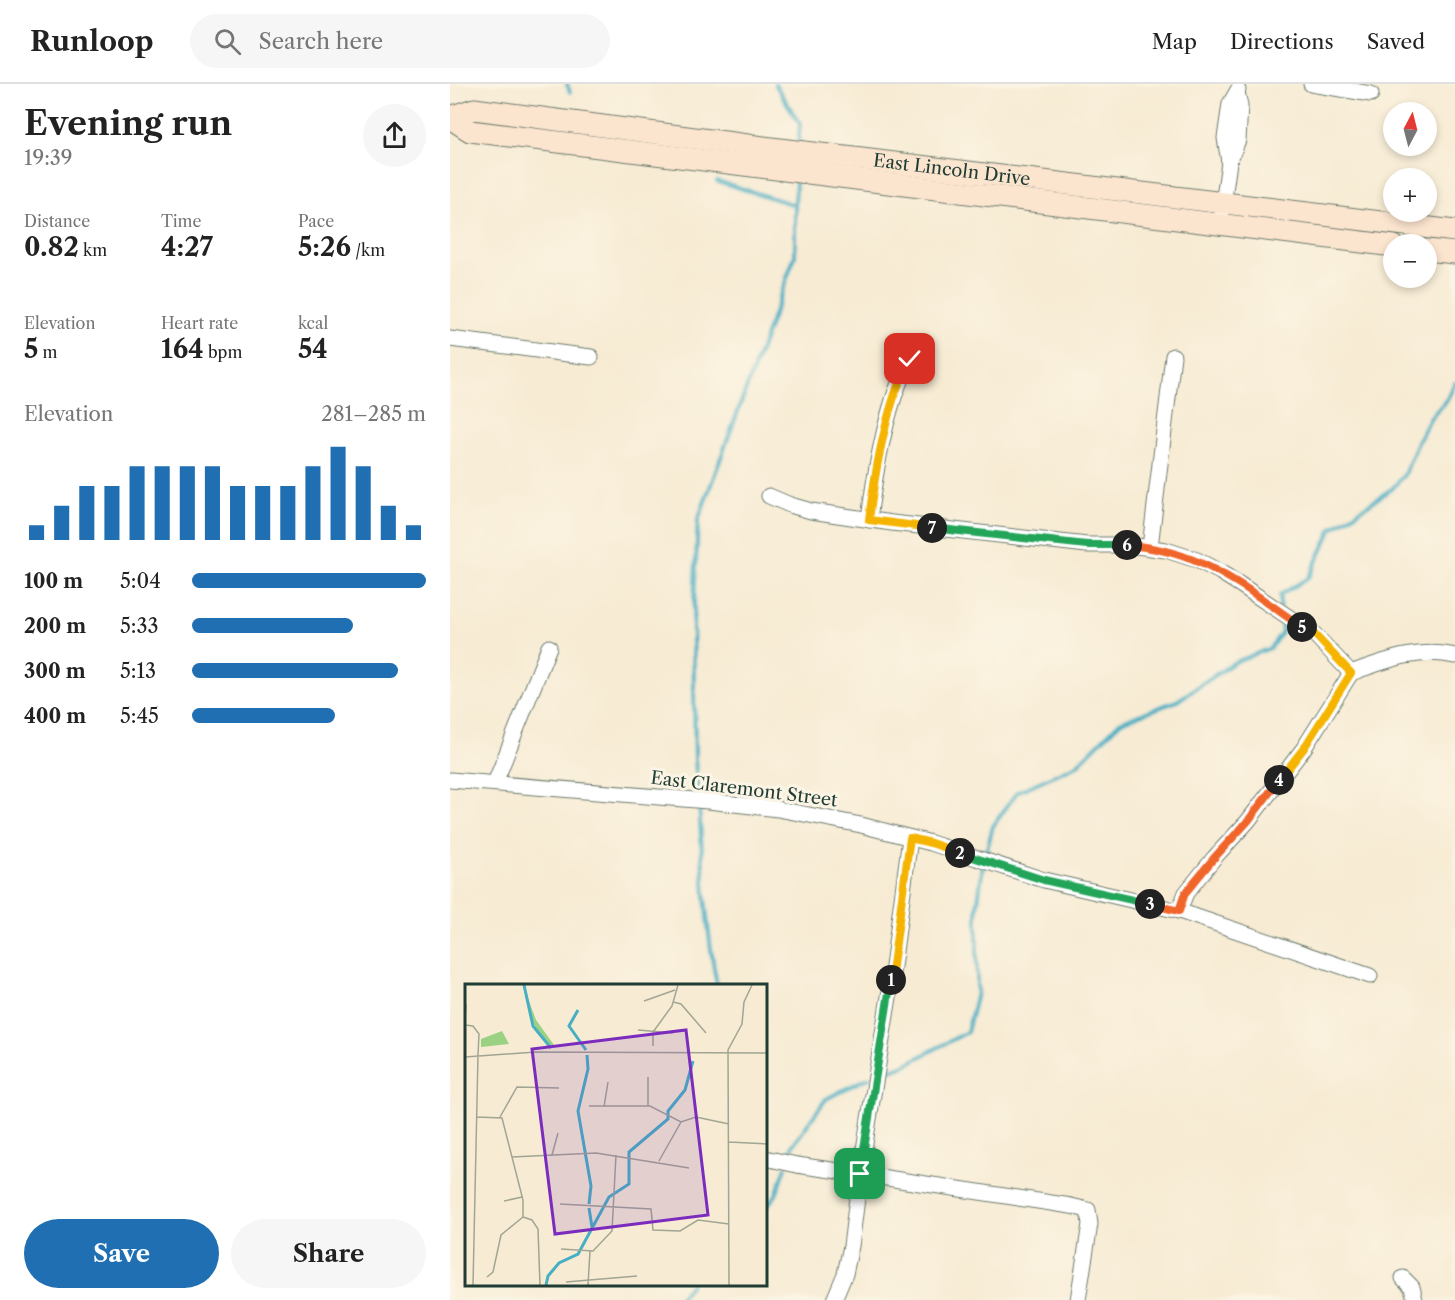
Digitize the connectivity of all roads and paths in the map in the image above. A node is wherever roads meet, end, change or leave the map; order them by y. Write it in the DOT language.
graph roads {
  1 [pos="1311,84"];
  2 [pos="1239,88"];
  3 [pos="1371,94"];
  4 [pos="450,117"];
  5 [pos="770,158"];
  6 [pos="1223,203"];
  7 [pos="1220,225"];
  8 [pos="1455,231"];
  9 [pos="1383,245"];
  10 [pos="1437,251"];
  11 [pos="1455,253"];
  12 [pos="450,339"];
  13 [pos="1173,356"];
  14 [pos="591,357"];
  15 [pos="910,359"];
  16 [pos="769,496"];
  17 [pos="869,520"];
  18 [pos="1150,547"];
  19 [pos="549,647"];
  20 [pos="1455,656"];
  21 [pos="1351,673"];
  22 [pos="450,780"];
  23 [pos="495,783"];
  24 [pos="910,838"];
  25 [pos="1179,911"];
  26 [pos="1370,976"];
  27 [pos="771,1159"];
  28 [pos="860,1174"];
  29 [pos="1403,1278"];
  30 [pos="834,1300"];
  31 [pos="1078,1300"];
  32 [pos="1415,1300"];
  1 -- 3 [label="street"];
  2 -- 6 [label="street"];
  4 -- 5 [label="main road, East Lincoln Drive"];
  5 -- 6 [label="main road, East Lincoln Drive"];
  5 -- 7 [label="main road, East Lincoln Drive"];
  6 -- 7 [label="street"];
  6 -- 8 [label="main road, East Lincoln Drive"];
  7 -- 9 [label="main road, East Lincoln Drive"];
  10 -- 11 [label="main road"];
  12 -- 14 [label="street"];
  13 -- 18 [label="street"];
  15 -- 17 [label="street"];
  16 -- 17 [label="street"];
  17 -- 18 [label="street"];
  18 -- 21 [label="street"];
  19 -- 23 [label="street"];
  20 -- 21 [label="street"];
  21 -- 25 [label="street"];
  22 -- 23 [label="street, East Claremont Street"];
  23 -- 24 [label="street, East Claremont Street"];
  24 -- 25 [label="street, East Claremont Street"];
  24 -- 28 [label="street"];
  25 -- 26 [label="street, East Claremont Street"];
  27 -- 28 [label="street"];
  28 -- 30 [label="street"];
  28 -- 31 [label="street"];
  29 -- 32 [label="street"];
}
